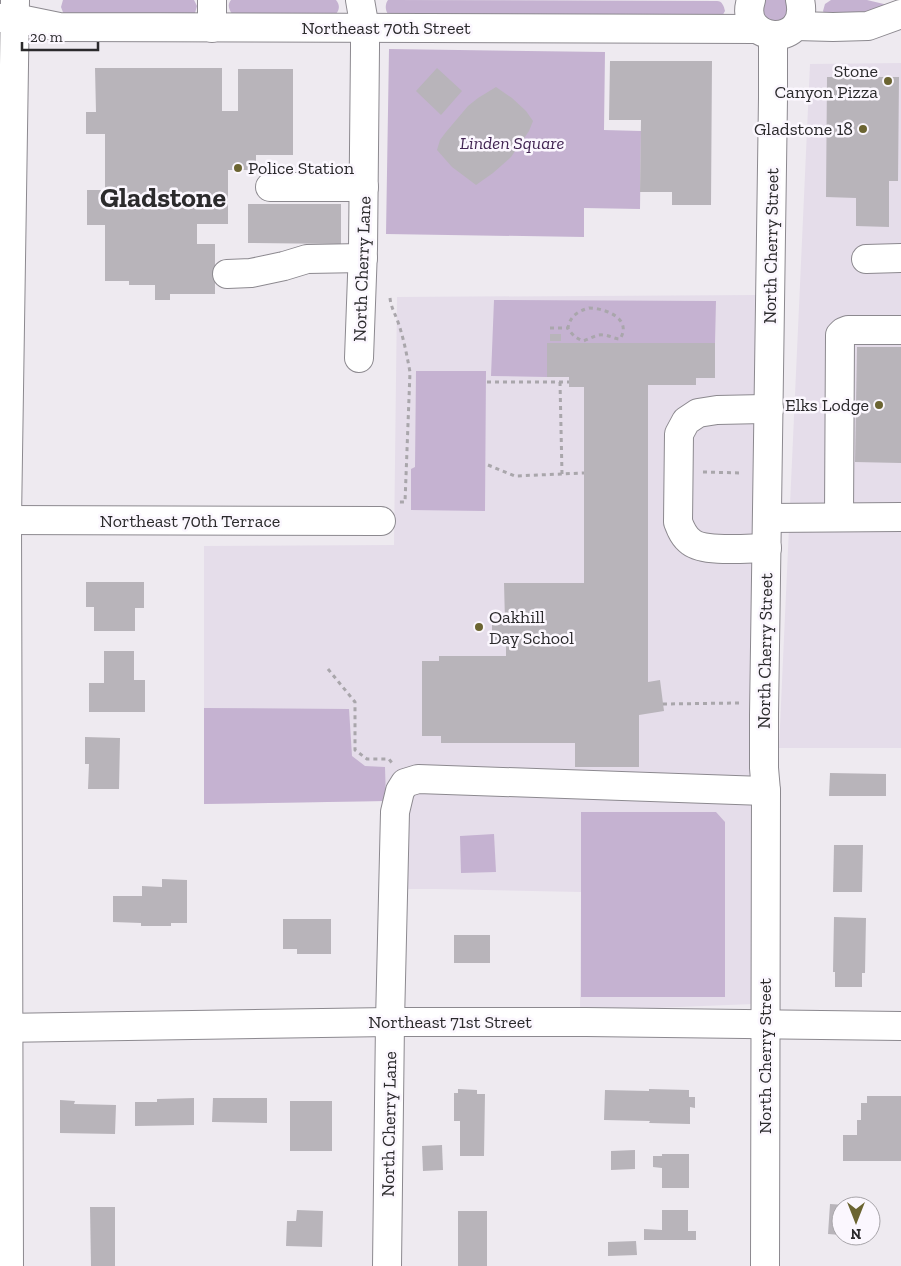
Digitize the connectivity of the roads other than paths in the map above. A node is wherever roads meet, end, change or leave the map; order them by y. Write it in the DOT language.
graph roads {
  1 [pos="212,0"];
  2 [pos="360,0"];
  3 [pos="751,0"];
  4 [pos="10,12"];
  5 [pos="901,14"];
  6 [pos="782,23"];
  7 [pos="212,28"];
  8 [pos="365,28"];
  9 [pos="270,187"];
  10 [pos="364,187"];
  11 [pos="363,258"];
  12 [pos="901,258"];
  13 [pos="866,259"];
  14 [pos="227,274"];
  15 [pos="901,330"];
  16 [pos="359,358"];
  17 [pos="769,409"];
  18 [pos="839,517"];
  19 [pos="901,517"];
  20 [pos="767,518"];
  21 [pos="3,520"];
  22 [pos="381,521"];
  23 [pos="766,548"];
  24 [pos="766,791"];
  25 [pos="390,1022"];
  26 [pos="765,1024"];
  27 [pos="901,1026"];
  28 [pos="4,1028"];
  29 [pos="9,1266"];
  30 [pos="387,1266"];
  31 [pos="765,1266"];
  1 -- 7 [label="street"];
  2 -- 8 [label="street, North Cherry Lane"];
  3 -- 6 [label="street, North Cherry Street"];
  4 -- 7 [label="street, Northeast 70th Street"];
  4 -- 21 [label="street"];
  5 -- 6 [label="street, Northeast 70th Street"];
  6 -- 8 [label="street, Northeast 70th Street"];
  6 -- 17 [label="street, North Cherry Street"];
  7 -- 8 [label="street, Northeast 70th Street"];
  8 -- 10 [label="street, North Cherry Lane"];
  9 -- 10 [label="street"];
  10 -- 11 [label="street, North Cherry Lane"];
  11 -- 14 [label="street"];
  11 -- 16 [label="street, North Cherry Lane"];
  12 -- 13 [label="street"];
  15 -- 18 [label="street"];
  17 -- 20 [label="street, North Cherry Street"];
  17 -- 23 [label="street"];
  18 -- 19 [label="street"];
  18 -- 20 [label="street"];
  20 -- 23 [label="street, North Cherry Street"];
  21 -- 22 [label="street, Northeast 70th Terrace"];
  21 -- 28 [label="street"];
  23 -- 24 [label="street, North Cherry Street"];
  24 -- 25 [label="street, North Cherry Lane"];
  24 -- 26 [label="street, North Cherry Street"];
  25 -- 26 [label="street, Northeast 71st Street"];
  25 -- 28 [label="street, Northeast 71st Street"];
  25 -- 30 [label="street, North Cherry Lane"];
  26 -- 27 [label="street, Northeast 71st Street"];
  26 -- 31 [label="street, North Cherry Street"];
  28 -- 29 [label="street"];
}
